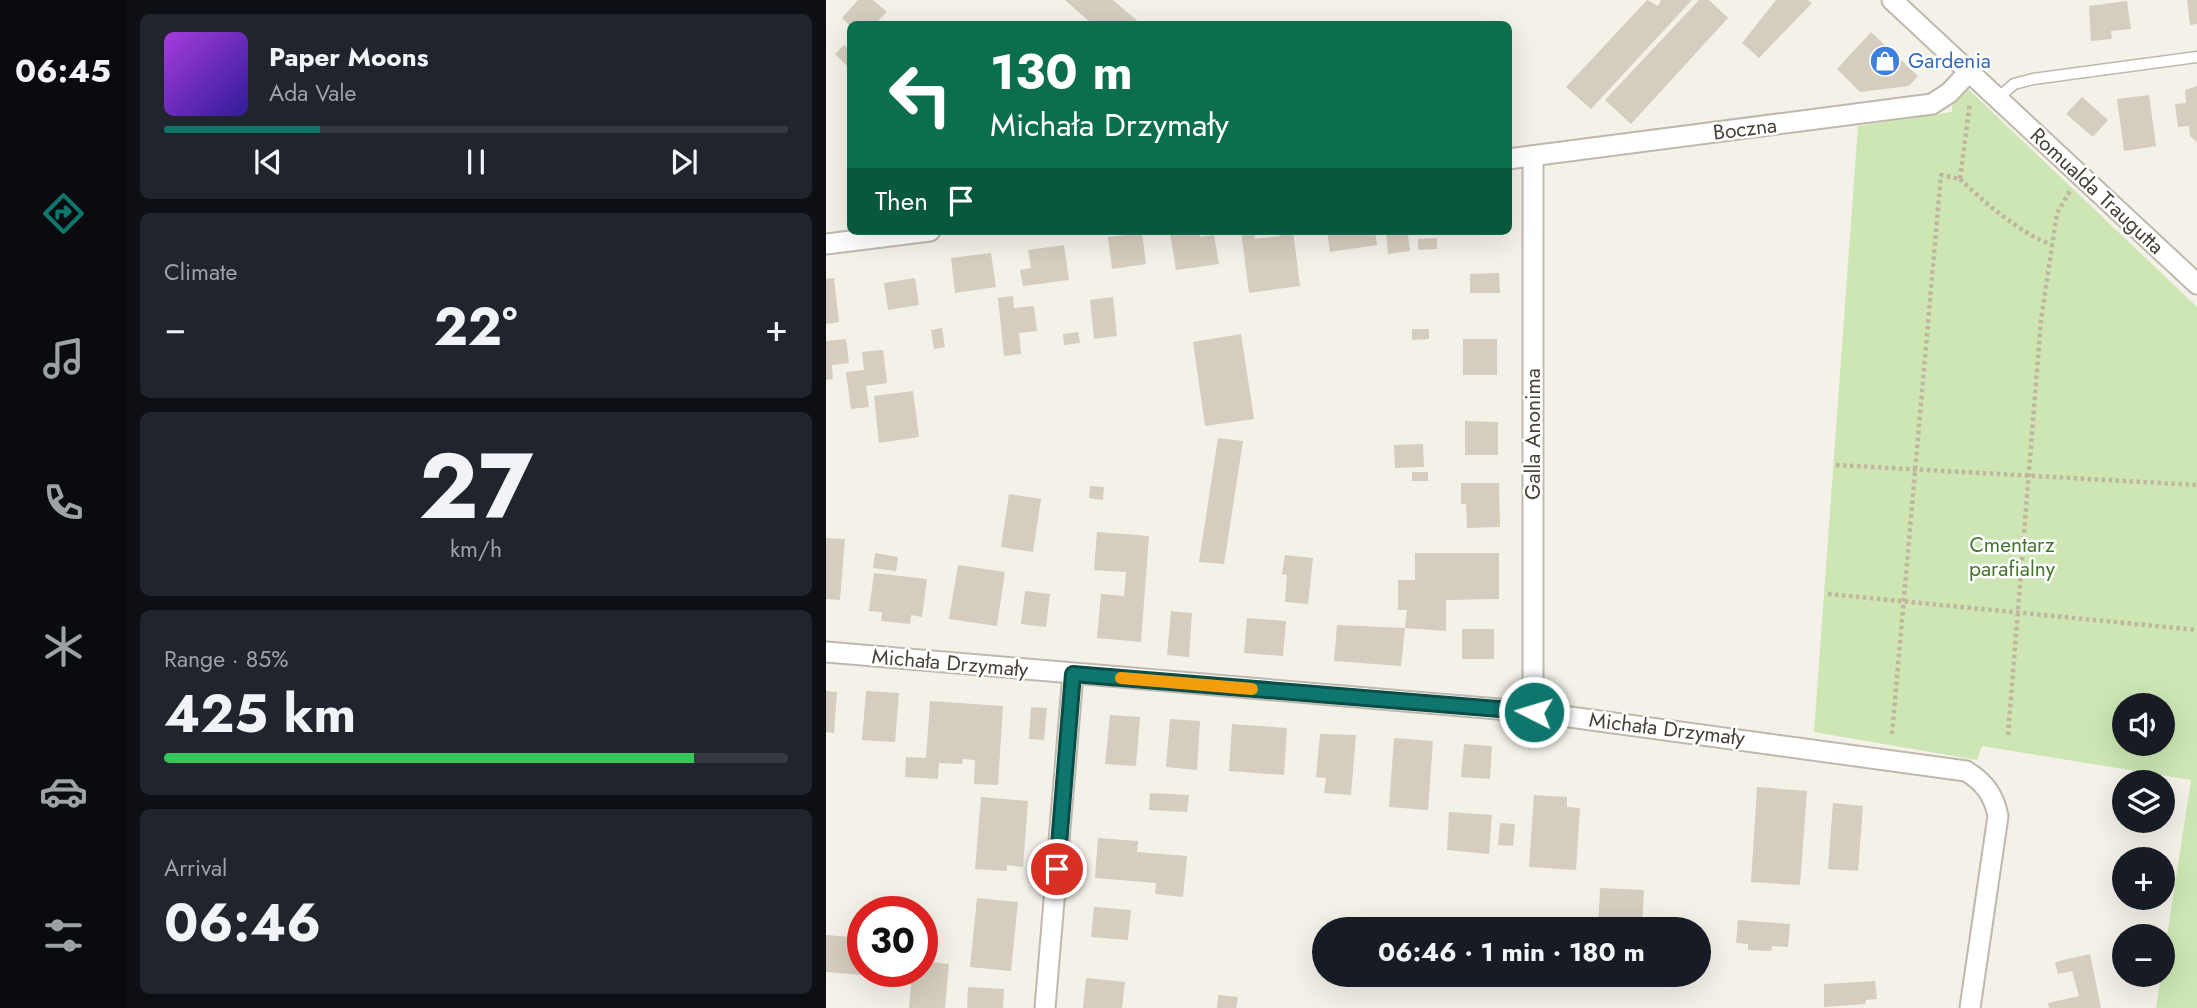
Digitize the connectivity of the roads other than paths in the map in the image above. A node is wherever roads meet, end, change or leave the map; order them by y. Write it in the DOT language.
graph roads {
  1 [pos="1892,0"];
  2 [pos="2197,57"];
  3 [pos="1969,72"];
  4 [pos="1998,98"];
  5 [pos="1534,156"];
  6 [pos="1512,159"];
  7 [pos="898,235"];
  8 [pos="826,244"];
  9 [pos="2197,285"];
  10 [pos="826,653"];
  11 [pos="1073,674"];
  12 [pos="1534,712"];
  13 [pos="1045,1008"];
  14 [pos="1970,1008"];
  1 -- 3 [label="street, Romualda Traugutta"];
  2 -- 4 [label="lane"];
  3 -- 4 [label="street, Romualda Traugutta"];
  3 -- 5 [label="street, Boczna"];
  4 -- 9 [label="street, Romualda Traugutta"];
  5 -- 6 [label="street, Boczna"];
  5 -- 12 [label="street, Galla Anonima"];
  7 -- 8 [label="street"];
  10 -- 11 [label="street, Michała Drzymały"];
  11 -- 12 [label="street, Michała Drzymały"];
  11 -- 13 [label="street"];
  12 -- 14 [label="street, Michała Drzymały"];
}
